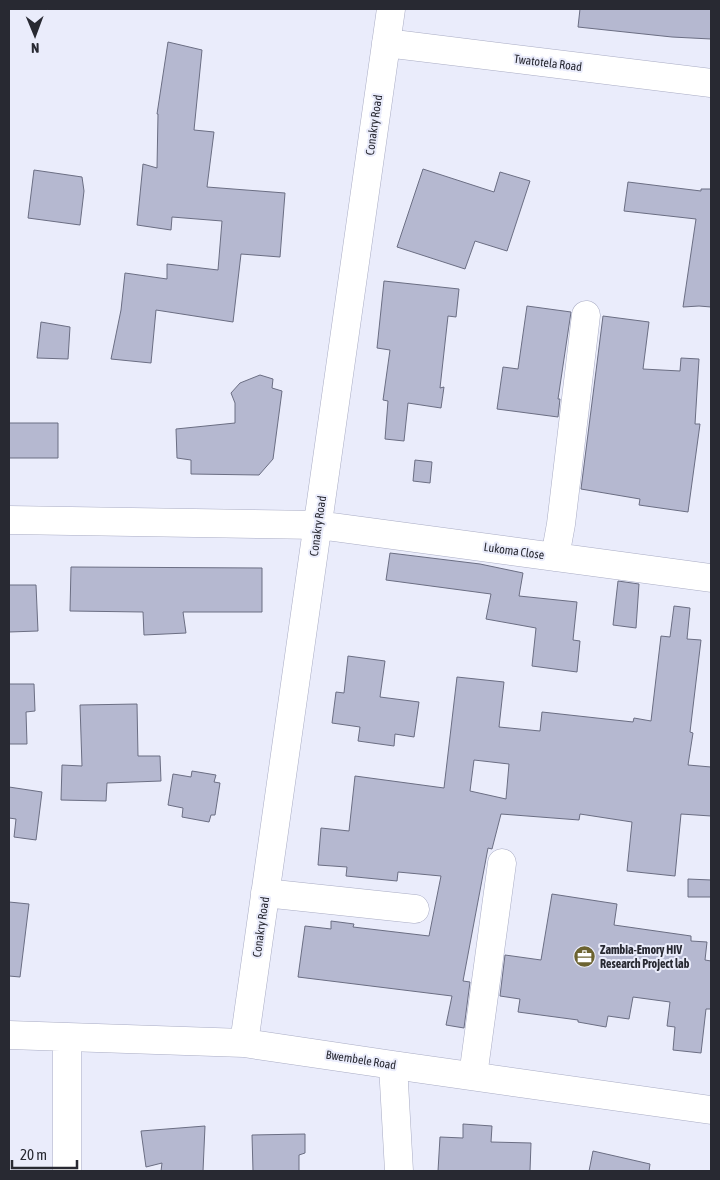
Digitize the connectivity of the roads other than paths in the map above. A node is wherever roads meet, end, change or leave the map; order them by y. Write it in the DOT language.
graph roads {
  1 [pos="391,9"];
  2 [pos="386,43"];
  3 [pos="711,83"];
  4 [pos="586,315"];
  5 [pos="9,520"];
  6 [pos="318,525"];
  7 [pos="555,557"];
  8 [pos="711,578"];
  9 [pos="502,863"];
  10 [pos="265,893"];
  11 [pos="415,909"];
  12 [pos="9,1035"];
  13 [pos="67,1037"];
  14 [pos="244,1043"];
  15 [pos="393,1065"];
  16 [pos="473,1076"];
  17 [pos="711,1110"];
  18 [pos="67,1171"];
  19 [pos="399,1171"];
  1 -- 2 [label="street, Conakry Road"];
  2 -- 3 [label="street, Twatotela Road"];
  2 -- 6 [label="street, Conakry Road"];
  4 -- 7 [label="street"];
  5 -- 6 [label="street, Lukoma Close"];
  6 -- 7 [label="street, Lukoma Close"];
  6 -- 10 [label="street, Conakry Road"];
  7 -- 8 [label="street, Lukoma Close"];
  9 -- 16 [label="street"];
  10 -- 11 [label="street"];
  10 -- 14 [label="street, Conakry Road"];
  12 -- 13 [label="street, Bwembele Road"];
  13 -- 14 [label="street, Bwembele Road"];
  13 -- 18 [label="street"];
  14 -- 15 [label="street, Bwembele Road"];
  15 -- 16 [label="street, Bwembele Road"];
  15 -- 19 [label="street"];
  16 -- 17 [label="street, Bwembele Road"];
}
